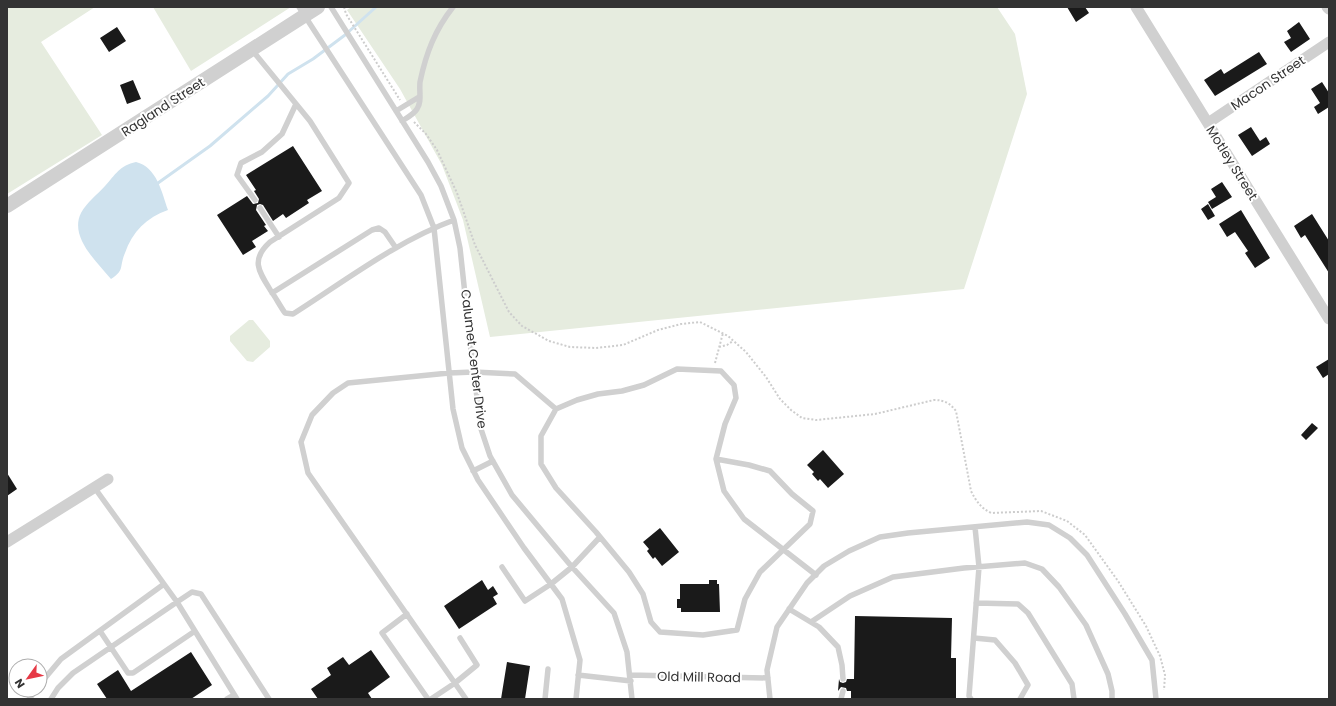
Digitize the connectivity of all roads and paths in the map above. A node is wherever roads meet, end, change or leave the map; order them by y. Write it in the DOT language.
graph roads {
  1 [pos="318,7"];
  2 [pos="331,7"];
  3 [pos="344,7"];
  4 [pos="453,7"];
  5 [pos="1136,7"];
  6 [pos="302,11"];
  7 [pos="1329,42"];
  8 [pos="252,50"];
  9 [pos="396,94"];
  10 [pos="419,97"];
  11 [pos="296,104"];
  12 [pos="396,111"];
  13 [pos="402,121"];
  14 [pos="414,121"];
  15 [pos="1208,123"];
  16 [pos="255,200"];
  17 [pos="7,206"];
  18 [pos="260,208"];
  19 [pos="454,220"];
  20 [pos="434,228"];
  21 [pos="279,237"];
  22 [pos="396,248"];
  23 [pos="272,293"];
  24 [pos="1329,319"];
  25 [pos="723,333"];
  26 [pos="733,341"];
  27 [pos="719,347"];
  28 [pos="713,370"];
  29 [pos="474,372"];
  30 [pos="449,373"];
  31 [pos="556,408"];
  32 [pos="716,459"];
  33 [pos="493,461"];
  34 [pos="473,471"];
  35 [pos="108,479"];
  36 [pos="94,487"];
  37 [pos="975,527"];
  38 [pos="600,537"];
  39 [pos="7,542"];
  40 [pos="784,550"];
  41 [pos="502,567"];
  42 [pos="572,567"];
  43 [pos="979,567"];
  44 [pos="816,575"];
  45 [pos="164,584"];
  46 [pos="551,584"];
  47 [pos="177,602"];
  48 [pos="976,604"];
  49 [pos="789,609"];
  50 [pos="407,614"];
  51 [pos="811,622"];
  52 [pos="100,631"];
  53 [pos="195,631"];
  54 [pos="460,638"];
  55 [pos="974,638"];
  56 [pos="111,647"];
  57 [pos="548,669"];
  58 [pos="48,674"];
  59 [pos="578,675"];
  60 [pos="631,678"];
  61 [pos="768,678"];
  62 [pos="843,679"];
  63 [pos="455,683"];
  64 [pos="843,691"];
  65 [pos="1163,693"];
  66 [pos="236,697"];
  67 [pos="51,699"];
  68 [pos="227,699"];
  69 [pos="269,699"];
  70 [pos="430,699"];
  71 [pos="466,699"];
  72 [pos="545,699"];
  73 [pos="576,699"];
  74 [pos="632,699"];
  75 [pos="770,699"];
  76 [pos="841,699"];
  77 [pos="971,699"];
  78 [pos="1020,699"];
  79 [pos="1074,699"];
  80 [pos="1112,699"];
  81 [pos="1156,699"];
  1 -- 6 [label="street, Ragland Street"];
  2 -- 12 [label="lane, Calumet Center Drive"];
  3 -- 9 [label="path"];
  4 -- 10 [label="lane"];
  5 -- 15 [label="street, Motley Street"];
  6 -- 8 [label="street, Ragland Street"];
  6 -- 20 [label="lane, Calumet Center Drive"];
  7 -- 15 [label="street, Macon Street"];
  8 -- 11 [label="lane"];
  8 -- 17 [label="street, Ragland Street"];
  10 -- 12 [label="lane"];
  10 -- 13 [label="lane"];
  11 -- 16 [label="lane"];
  11 -- 21 [label="lane"];
  12 -- 13 [label="lane, Calumet Center Drive"];
  13 -- 19 [label="lane, Calumet Center Drive"];
  14 -- 25 [label="path"];
  15 -- 24 [label="street, Motley Street"];
  18 -- 21 [label="lane"];
  19 -- 20 [label="lane"];
  19 -- 29 [label="lane, Calumet Center Drive"];
  20 -- 22 [label="lane"];
  20 -- 30 [label="lane, Calumet Center Drive"];
  21 -- 23 [label="lane"];
  22 -- 23 [label="lane"];
  22 -- 23 [label="lane"];
  25 -- 26 [label="path"];
  25 -- 27 [label="path"];
  26 -- 27 [label="path"];
  26 -- 65 [label="path"];
  27 -- 28 [label="path"];
  28 -- 31 [label="lane"];
  28 -- 32 [label="lane"];
  29 -- 30 [label="lane"];
  29 -- 31 [label="lane"];
  29 -- 33 [label="lane, Calumet Center Drive"];
  30 -- 34 [label="lane, Calumet Center Drive"];
  30 -- 50 [label="lane"];
  31 -- 38 [label="lane"];
  32 -- 40 [label="lane"];
  32 -- 40 [label="lane"];
  33 -- 34 [label="lane"];
  33 -- 42 [label="lane, Calumet Center Drive"];
  34 -- 46 [label="lane, Calumet Center Drive"];
  35 -- 36 [label="street"];
  36 -- 39 [label="street"];
  36 -- 45 [label="lane"];
  37 -- 43 [label="lane"];
  37 -- 44 [label="lane"];
  37 -- 81 [label="lane"];
  38 -- 40 [label="lane"];
  38 -- 42 [label="lane"];
  40 -- 44 [label="lane"];
  41 -- 46 [label="lane"];
  42 -- 46 [label="lane"];
  42 -- 60 [label="lane, Calumet Center Drive"];
  43 -- 48 [label="lane"];
  43 -- 51 [label="lane"];
  43 -- 80 [label="lane"];
  44 -- 49 [label="lane"];
  45 -- 47 [label="lane"];
  45 -- 52 [label="lane"];
  46 -- 59 [label="lane, Calumet Center Drive"];
  47 -- 53 [label="lane"];
  47 -- 56 [label="lane"];
  47 -- 69 [label="lane"];
  48 -- 55 [label="lane"];
  48 -- 79 [label="lane"];
  49 -- 51 [label="lane"];
  49 -- 61 [label="lane"];
  50 -- 63 [label="lane"];
  50 -- 70 [label="lane"];
  51 -- 62 [label="lane"];
  52 -- 56 [label="lane"];
  52 -- 58 [label="lane"];
  53 -- 56 [label="lane"];
  53 -- 66 [label="lane"];
  54 -- 63 [label="lane"];
  55 -- 77 [label="lane"];
  55 -- 78 [label="lane"];
  56 -- 67 [label="lane"];
  57 -- 72 [label="lane"];
  59 -- 60 [label="lane, Old Mill Road"];
  59 -- 73 [label="lane, Calumet Center Drive"];
  60 -- 61 [label="lane, Old Mill Road"];
  60 -- 74 [label="lane, Calumet Center Drive"];
  61 -- 75 [label="lane"];
  63 -- 70 [label="lane"];
  63 -- 71 [label="lane"];
  64 -- 76 [label="lane"];
  66 -- 68 [label="lane"];
}
